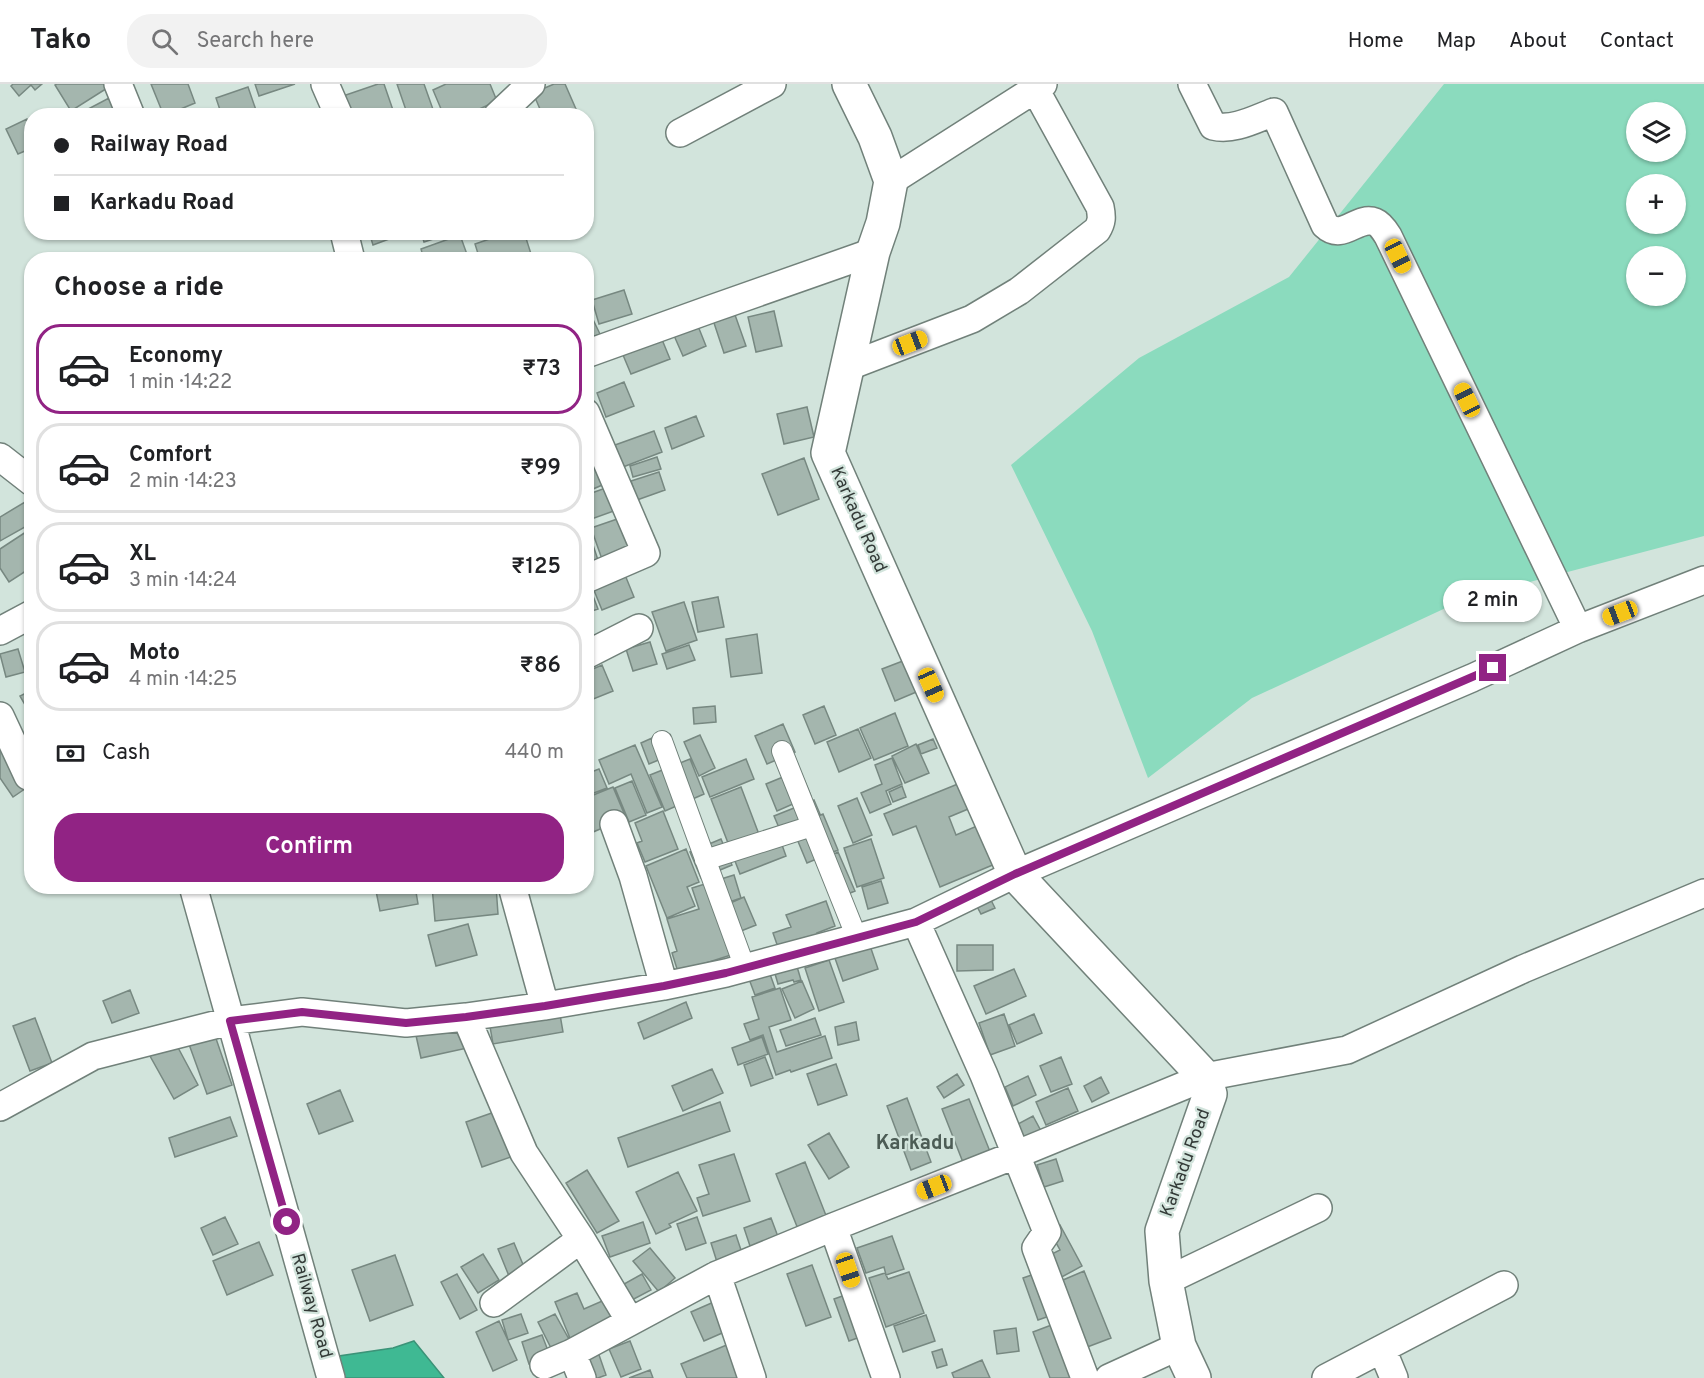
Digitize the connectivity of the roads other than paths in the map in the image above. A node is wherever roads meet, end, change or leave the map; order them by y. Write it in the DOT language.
graph roads {
  1 [pos="118,84"];
  2 [pos="325,84"];
  3 [pos="531,84"];
  4 [pos="772,84"];
  5 [pos="849,84"];
  6 [pos="1192,84"];
  7 [pos="1039,87"];
  8 [pos="128,108"];
  9 [pos="336,108"];
  10 [pos="506,108"];
  11 [pos="680,133"];
  12 [pos="891,181"];
  13 [pos="873,252"];
  14 [pos="594,351"];
  15 [pos="847,367"];
  16 [pos="594,432"];
  17 [pos="0,457"];
  18 [pos="24,476"];
  19 [pos="594,576"];
  20 [pos="1704,580"];
  21 [pos="24,618"];
  22 [pos="639,628"];
  23 [pos="1578,629"];
  24 [pos="0,631"];
  25 [pos="594,651"];
  26 [pos="0,716"];
  27 [pos="662,741"];
  28 [pos="782,751"];
  29 [pos="24,767"];
  30 [pos="614,824"];
  31 [pos="812,826"];
  32 [pos="705,860"];
  33 [pos="1015,874"];
  34 [pos="1704,893"];
  35 [pos="195,894"];
  36 [pos="514,894"];
  37 [pos="916,922"];
  38 [pos="857,938"];
  39 [pos="745,968"];
  40 [pos="664,986"];
  41 [pos="545,1006"];
  42 [pos="466,1017"];
  43 [pos="230,1021"];
  44 [pos="1205,1077"];
  45 [pos="0,1107"];
  46 [pos="1015,1155"];
  47 [pos="1318,1208"];
  48 [pos="833,1227"];
  49 [pos="581,1239"];
  50 [pos="717,1275"];
  51 [pos="1166,1281"];
  52 [pos="1504,1285"];
  53 [pos="494,1303"];
  54 [pos="630,1322"];
  55 [pos="1179,1346"];
  56 [pos="1382,1349"];
  57 [pos="572,1353"];
  58 [pos="544,1365"];
  59 [pos="331,1378"];
  60 [pos="582,1378"];
  61 [pos="752,1378"];
  62 [pos="885,1378"];
  63 [pos="1085,1378"];
  64 [pos="1109,1378"];
  65 [pos="1194,1378"];
  66 [pos="1326,1378"];
  67 [pos="1394,1378"];
  1 -- 8 [label="street"];
  2 -- 9 [label="street"];
  3 -- 10 [label="street"];
  4 -- 11 [label="street"];
  5 -- 12 [label="street"];
  6 -- 23 [label="street"];
  7 -- 12 [label="street"];
  7 -- 15 [label="street"];
  12 -- 13 [label="street, Karkadu Road"];
  13 -- 14 [label="street"];
  13 -- 15 [label="street, Karkadu Road"];
  15 -- 33 [label="street, Karkadu Road"];
  16 -- 19 [label="street"];
  17 -- 18 [label="street"];
  20 -- 23 [label="street"];
  21 -- 24 [label="street"];
  22 -- 25 [label="street"];
  23 -- 33 [label="street"];
  26 -- 29 [label="street"];
  27 -- 32 [label="street"];
  28 -- 31 [label="street"];
  30 -- 40 [label="street"];
  31 -- 32 [label="street"];
  31 -- 38 [label="street"];
  32 -- 39 [label="street"];
  33 -- 37 [label="street"];
  33 -- 44 [label="street, Karkadu Road"];
  34 -- 44 [label="street"];
  35 -- 43 [label="street, Railway Road"];
  36 -- 41 [label="street"];
  37 -- 38 [label="street"];
  37 -- 46 [label="street"];
  38 -- 39 [label="street"];
  39 -- 40 [label="street"];
  40 -- 41 [label="street"];
  41 -- 42 [label="street"];
  42 -- 43 [label="street"];
  42 -- 49 [label="street"];
  43 -- 45 [label="street"];
  43 -- 59 [label="street, Railway Road"];
  44 -- 46 [label="street"];
  44 -- 51 [label="street, Karkadu Road"];
  46 -- 48 [label="street"];
  46 -- 63 [label="street"];
  47 -- 51 [label="street"];
  48 -- 50 [label="street"];
  48 -- 62 [label="street"];
  49 -- 53 [label="street"];
  49 -- 54 [label="street"];
  50 -- 54 [label="street"];
  50 -- 61 [label="street"];
  51 -- 55 [label="street, Karkadu Road"];
  52 -- 56 [label="street"];
  54 -- 57 [label="street"];
  55 -- 64 [label="street"];
  55 -- 65 [label="street, Karkadu Road"];
  56 -- 66 [label="street"];
  56 -- 67 [label="street"];
  57 -- 58 [label="street"];
  57 -- 60 [label="street"];
}
